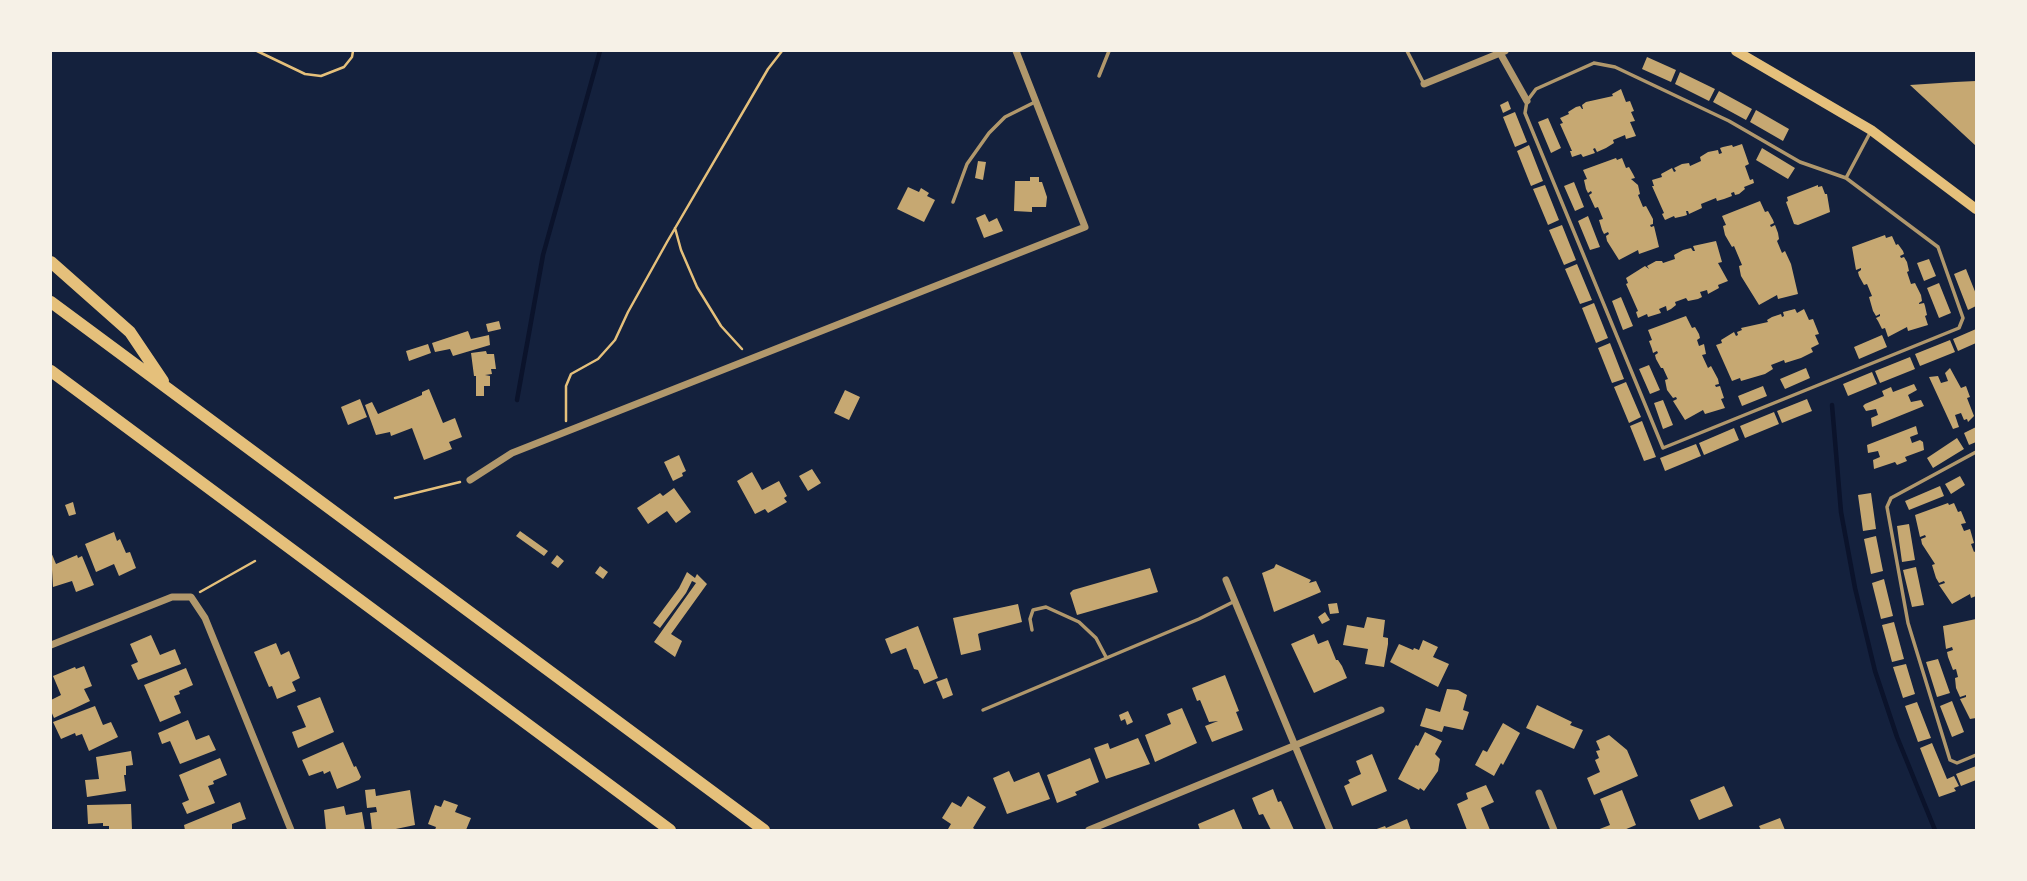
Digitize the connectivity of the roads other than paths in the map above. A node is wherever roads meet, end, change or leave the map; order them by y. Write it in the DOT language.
graph roads {
  1 [pos="1016,51"];
  2 [pos="1109,51"];
  3 [pos="1407,51"];
  4 [pos="1737,51"];
  5 [pos="1503,52"];
  6 [pos="1099,76"];
  7 [pos="1424,84"];
  8 [pos="1037,100"];
  9 [pos="1527,101"];
  10 [pos="1871,130"];
  11 [pos="1846,178"];
  12 [pos="953,202"];
  13 [pos="1976,209"];
  14 [pos="51,262"];
  15 [pos="51,302"];
  16 [pos="51,372"];
  17 [pos="170,390"];
  18 [pos="1976,453"];
  19 [pos="470,480"];
  20 [pos="1226,580"];
  21 [pos="1235,601"];
  22 [pos="1032,630"];
  23 [pos="51,645"];
  24 [pos="1107,657"];
  25 [pos="983,710"];
  26 [pos="1381,710"];
  27 [pos="1294,746"];
  28 [pos="1976,755"];
  29 [pos="1539,793"];
  30 [pos="291,830"];
  31 [pos="670,830"];
  32 [pos="764,830"];
  33 [pos="1089,830"];
  34 [pos="1330,830"];
  35 [pos="1555,830"];
  1 -- 8 [label="street"];
  2 -- 6 [label="lane"];
  3 -- 7 [label="lane"];
  4 -- 10 [label="main road"];
  5 -- 7 [label="street"];
  5 -- 9 [label="street"];
  8 -- 12 [label="lane"];
  8 -- 19 [label="street"];
  9 -- 11 [label="lane"];
  9 -- 11 [label="lane"];
  10 -- 11 [label="lane"];
  10 -- 13 [label="main road"];
  14 -- 17 [label="highway"];
  15 -- 17 [label="highway"];
  16 -- 31 [label="highway"];
  17 -- 32 [label="highway"];
  18 -- 28 [label="lane"];
  20 -- 21 [label="street"];
  21 -- 24 [label="lane"];
  21 -- 27 [label="street"];
  22 -- 24 [label="lane"];
  23 -- 30 [label="street"];
  24 -- 25 [label="lane"];
  26 -- 27 [label="street"];
  27 -- 33 [label="street"];
  27 -- 34 [label="street"];
  29 -- 35 [label="street"];
}
